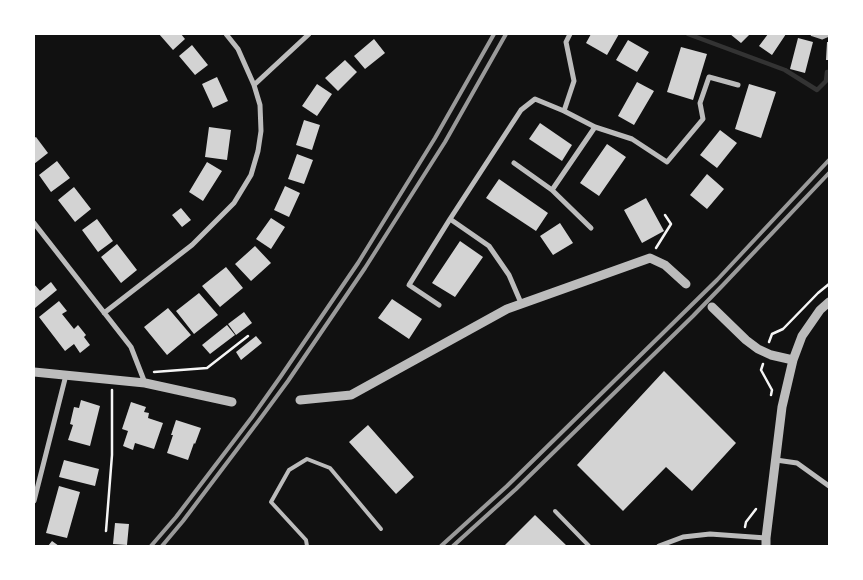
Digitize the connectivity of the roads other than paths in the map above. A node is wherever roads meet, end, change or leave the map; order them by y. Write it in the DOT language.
graph roads {
  1 [pos="226,34"];
  2 [pos="309,34"];
  3 [pos="570,34"];
  4 [pos="813,34"];
  5 [pos="829,34"];
  6 [pos="254,85"];
  7 [pos="738,85"];
  8 [pos="564,111"];
  9 [pos="595,127"];
  10 [pos="514,163"];
  11 [pos="552,190"];
  12 [pos="450,219"];
  13 [pos="34,223"];
  14 [pos="591,228"];
  15 [pos="686,284"];
  16 [pos="829,302"];
  17 [pos="521,303"];
  18 [pos="439,305"];
  19 [pos="712,307"];
  20 [pos="104,313"];
  21 [pos="793,360"];
  22 [pos="34,372"];
  23 [pos="66,375"];
  24 [pos="145,383"];
  25 [pos="300,400"];
  26 [pos="232,402"];
  27 [pos="776,460"];
  28 [pos="829,486"];
  29 [pos="34,501"];
  30 [pos="554,511"];
  31 [pos="381,529"];
  32 [pos="766,542"];
  33 [pos="307,546"];
  34 [pos="589,546"];
  35 [pos="658,546"];
  1 -- 6 [label="street"];
  2 -- 6 [label="street"];
  3 -- 8 [label="street"];
  4 -- 5 [label="street"];
  6 -- 20 [label="street"];
  7 -- 9 [label="street"];
  8 -- 9 [label="street"];
  8 -- 12 [label="street"];
  9 -- 11 [label="street"];
  10 -- 11 [label="street"];
  11 -- 14 [label="street"];
  12 -- 17 [label="street"];
  12 -- 18 [label="street"];
  13 -- 20 [label="street"];
  15 -- 17 [label="street"];
  16 -- 21 [label="street"];
  17 -- 25 [label="street"];
  19 -- 21 [label="street"];
  20 -- 24 [label="street"];
  21 -- 27 [label="street"];
  22 -- 23 [label="street"];
  23 -- 24 [label="street"];
  23 -- 29 [label="street"];
  24 -- 26 [label="street"];
  27 -- 28 [label="street"];
  27 -- 32 [label="street"];
  30 -- 34 [label="lane"];
  31 -- 33 [label="lane"];
  32 -- 35 [label="street"];
}
